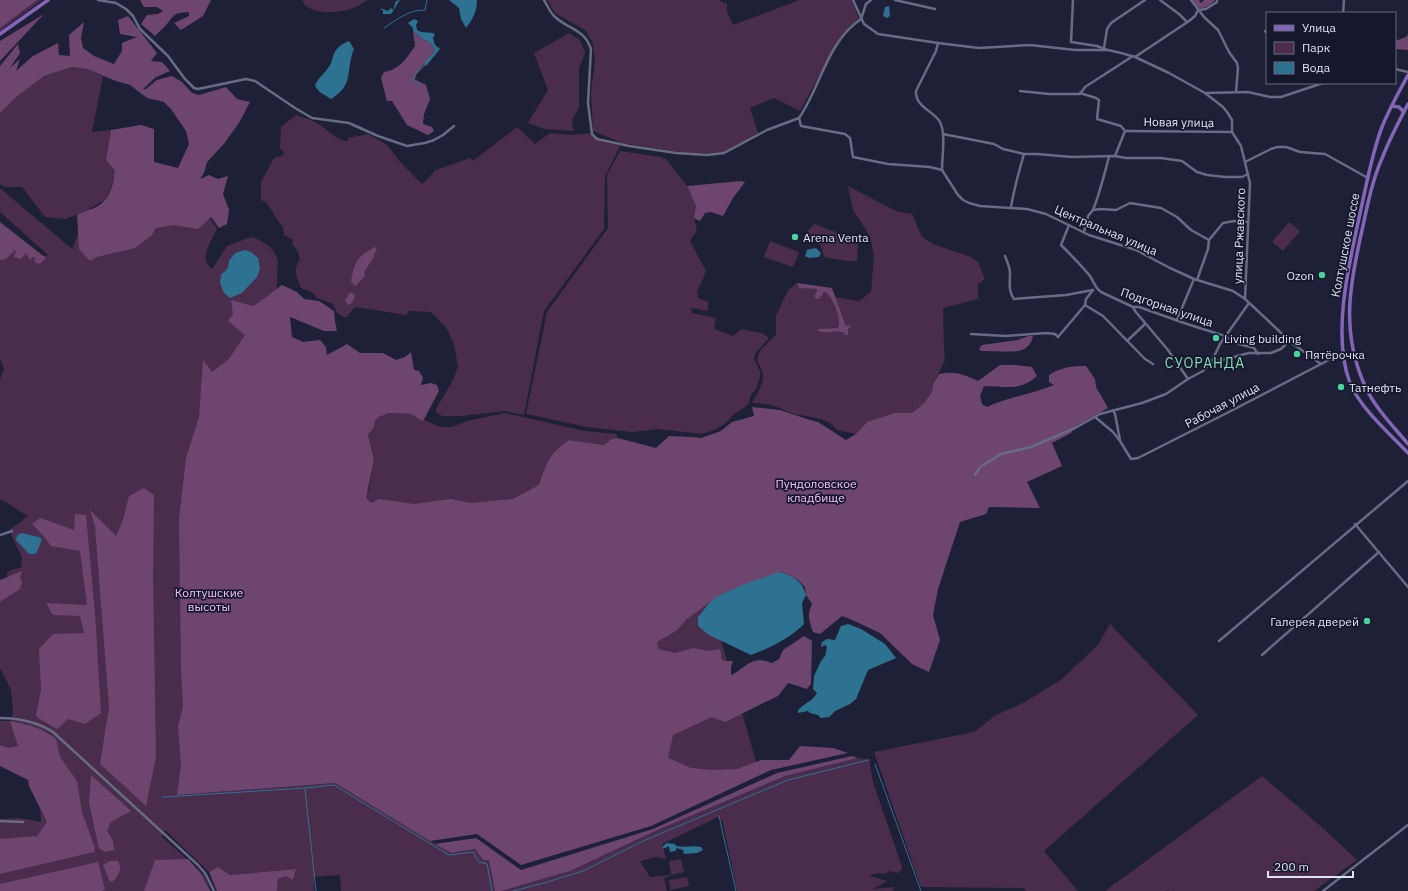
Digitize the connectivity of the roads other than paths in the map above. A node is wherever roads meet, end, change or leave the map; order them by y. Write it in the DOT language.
graph roads {
  1 [pos="48,0"];
  2 [pos="98,0"];
  3 [pos="544,0"];
  4 [pos="853,0"];
  5 [pos="871,0"];
  6 [pos="895,0"];
  7 [pos="1073,0"];
  8 [pos="1145,0"];
  9 [pos="1160,0"];
  10 [pos="1191,0"];
  11 [pos="1217,0"];
  12 [pos="1344,0"];
  13 [pos="935,9"];
  14 [pos="1198,10"];
  15 [pos="1343,12"];
  16 [pos="861,19"];
  17 [pos="1187,22"];
  18 [pos="0,34"];
  19 [pos="938,43"];
  20 [pos="1104,48"];
  21 [pos="1108,50"];
  22 [pos="1134,57"];
  23 [pos="1396,69"];
  24 [pos="1408,74"];
  25 [pos="1316,84"];
  26 [pos="1020,91"];
  27 [pos="1236,92"];
  28 [pos="1080,93"];
  29 [pos="1205,93"];
  30 [pos="1408,104"];
  31 [pos="1392,106"];
  32 [pos="1404,112"];
  33 [pos="799,118"];
  34 [pos="454,126"];
  35 [pos="1125,131"];
  36 [pos="1232,132"];
  37 [pos="943,134"];
  38 [pos="1024,154"];
  39 [pos="1115,156"];
  40 [pos="1109,157"];
  41 [pos="1245,162"];
  42 [pos="942,170"];
  43 [pos="1248,174"];
  44 [pos="1368,178"];
  45 [pos="1011,207"];
  46 [pos="1093,210"];
  47 [pos="1248,222"];
  48 [pos="1069,225"];
  49 [pos="1084,232"];
  50 [pos="1209,240"];
  51 [pos="1005,256"];
  52 [pos="1196,279"];
  53 [pos="1095,289"];
  54 [pos="1245,299"];
  55 [pos="1249,303"];
  56 [pos="1086,305"];
  57 [pos="1133,307"];
  58 [pos="1177,320"];
  59 [pos="1145,324"];
  60 [pos="971,334"];
  61 [pos="1225,336"];
  62 [pos="1290,340"];
  63 [pos="1127,341"];
  64 [pos="1344,352"];
  65 [pos="1259,354"];
  66 [pos="1210,363"];
  67 [pos="1153,364"];
  68 [pos="1321,364"];
  69 [pos="1188,379"];
  70 [pos="1113,410"];
  71 [pos="1095,417"];
  72 [pos="1120,441"];
  73 [pos="1408,444"];
  74 [pos="1408,453"];
  75 [pos="974,475"];
  76 [pos="1408,481"];
  77 [pos="1355,524"];
  78 [pos="12,531"];
  79 [pos="0,535"];
  80 [pos="1379,552"];
  81 [pos="1408,587"];
  82 [pos="1219,641"];
  83 [pos="1262,655"];
  84 [pos="0,718"];
  85 [pos="0,821"];
  86 [pos="23,822"];
  87 [pos="1408,825"];
  88 [pos="214,891"];
  89 [pos="1323,891"];
  1 -- 18 [label="main road"];
  2 -- 34 [label="street"];
  3 -- 33 [label="street"];
  4 -- 16 [label="street"];
  5 -- 16 [label="street"];
  6 -- 13 [label="street"];
  7 -- 20 [label="street"];
  8 -- 20 [label="street"];
  9 -- 17 [label="street"];
  10 -- 14 [label="street"];
  11 -- 14 [label="street"];
  12 -- 15 [label="street"];
  14 -- 17 [label="street"];
  14 -- 27 [label="street"];
  16 -- 19 [label="street"];
  16 -- 33 [label="street"];
  17 -- 22 [label="street"];
  19 -- 21 [label="street"];
  19 -- 37 [label="street"];
  20 -- 21 [label="street"];
  21 -- 22 [label="street, улица Ржавского"];
  22 -- 28 [label="street"];
  22 -- 29 [label="street, улица Ржавского"];
  23 -- 24 [label="street"];
  24 -- 31 [label="main road, Колтушское шоссе"];
  25 -- 27 [label="street"];
  26 -- 28 [label="street"];
  27 -- 29 [label="street"];
  28 -- 35 [label="street"];
  29 -- 36 [label="street, улица Ржавского"];
  30 -- 32 [label="main road, Колтушское шоссе"];
  31 -- 32 [label="main road"];
  31 -- 44 [label="main road, Колтушское шоссе"];
  32 -- 73 [label="main road, Колтушское шоссе"];
  33 -- 42 [label="street"];
  35 -- 36 [label="street, Новая улица"];
  35 -- 39 [label="street"];
  36 -- 41 [label="street, улица Ржавского"];
  37 -- 38 [label="street"];
  37 -- 42 [label="street"];
  38 -- 40 [label="street"];
  38 -- 45 [label="street"];
  39 -- 40 [label="street"];
  39 -- 43 [label="street"];
  40 -- 46 [label="street"];
  41 -- 43 [label="street, улица Ржавского"];
  41 -- 44 [label="street"];
  42 -- 45 [label="street, Центральная улица"];
  43 -- 47 [label="street, улица Ржавского"];
  44 -- 64 [label="main road, Колтушское шоссе"];
  45 -- 48 [label="street, Центральная улица"];
  46 -- 49 [label="street"];
  46 -- 50 [label="street"];
  47 -- 50 [label="street"];
  47 -- 54 [label="street, улица Ржавского"];
  48 -- 49 [label="street, Центральная улица"];
  48 -- 53 [label="street"];
  49 -- 52 [label="street, Центральная улица"];
  50 -- 52 [label="street"];
  51 -- 53 [label="street"];
  52 -- 54 [label="street, Центральная улица"];
  52 -- 58 [label="street"];
  53 -- 56 [label="street"];
  53 -- 57 [label="street, Подгорная улица"];
  54 -- 55 [label="street, Центральная улица"];
  55 -- 61 [label="street"];
  55 -- 62 [label="street, Центральная улица"];
  56 -- 60 [label="street"];
  56 -- 63 [label="street"];
  57 -- 58 [label="street, Подгорная улица"];
  57 -- 59 [label="street"];
  58 -- 61 [label="street, Подгорная улица"];
  59 -- 63 [label="street"];
  59 -- 69 [label="street"];
  61 -- 65 [label="street, Подгорная улица"];
  61 -- 66 [label="street"];
  62 -- 65 [label="street"];
  62 -- 68 [label="street, Центральная улица"];
  63 -- 67 [label="street"];
  64 -- 68 [label="street, Рабочая улица"];
  64 -- 74 [label="main road, Колтушское шоссе"];
  65 -- 66 [label="street"];
  66 -- 69 [label="street"];
  68 -- 72 [label="street, Рабочая улица"];
  69 -- 70 [label="street"];
  70 -- 71 [label="street"];
  70 -- 72 [label="street"];
  71 -- 72 [label="street"];
  71 -- 75 [label="street"];
  76 -- 77 [label="street"];
  77 -- 80 [label="street"];
  77 -- 82 [label="street"];
  78 -- 79 [label="street"];
  80 -- 81 [label="street"];
  80 -- 83 [label="street"];
  84 -- 88 [label="street"];
  85 -- 86 [label="street"];
  87 -- 89 [label="street"];
}
